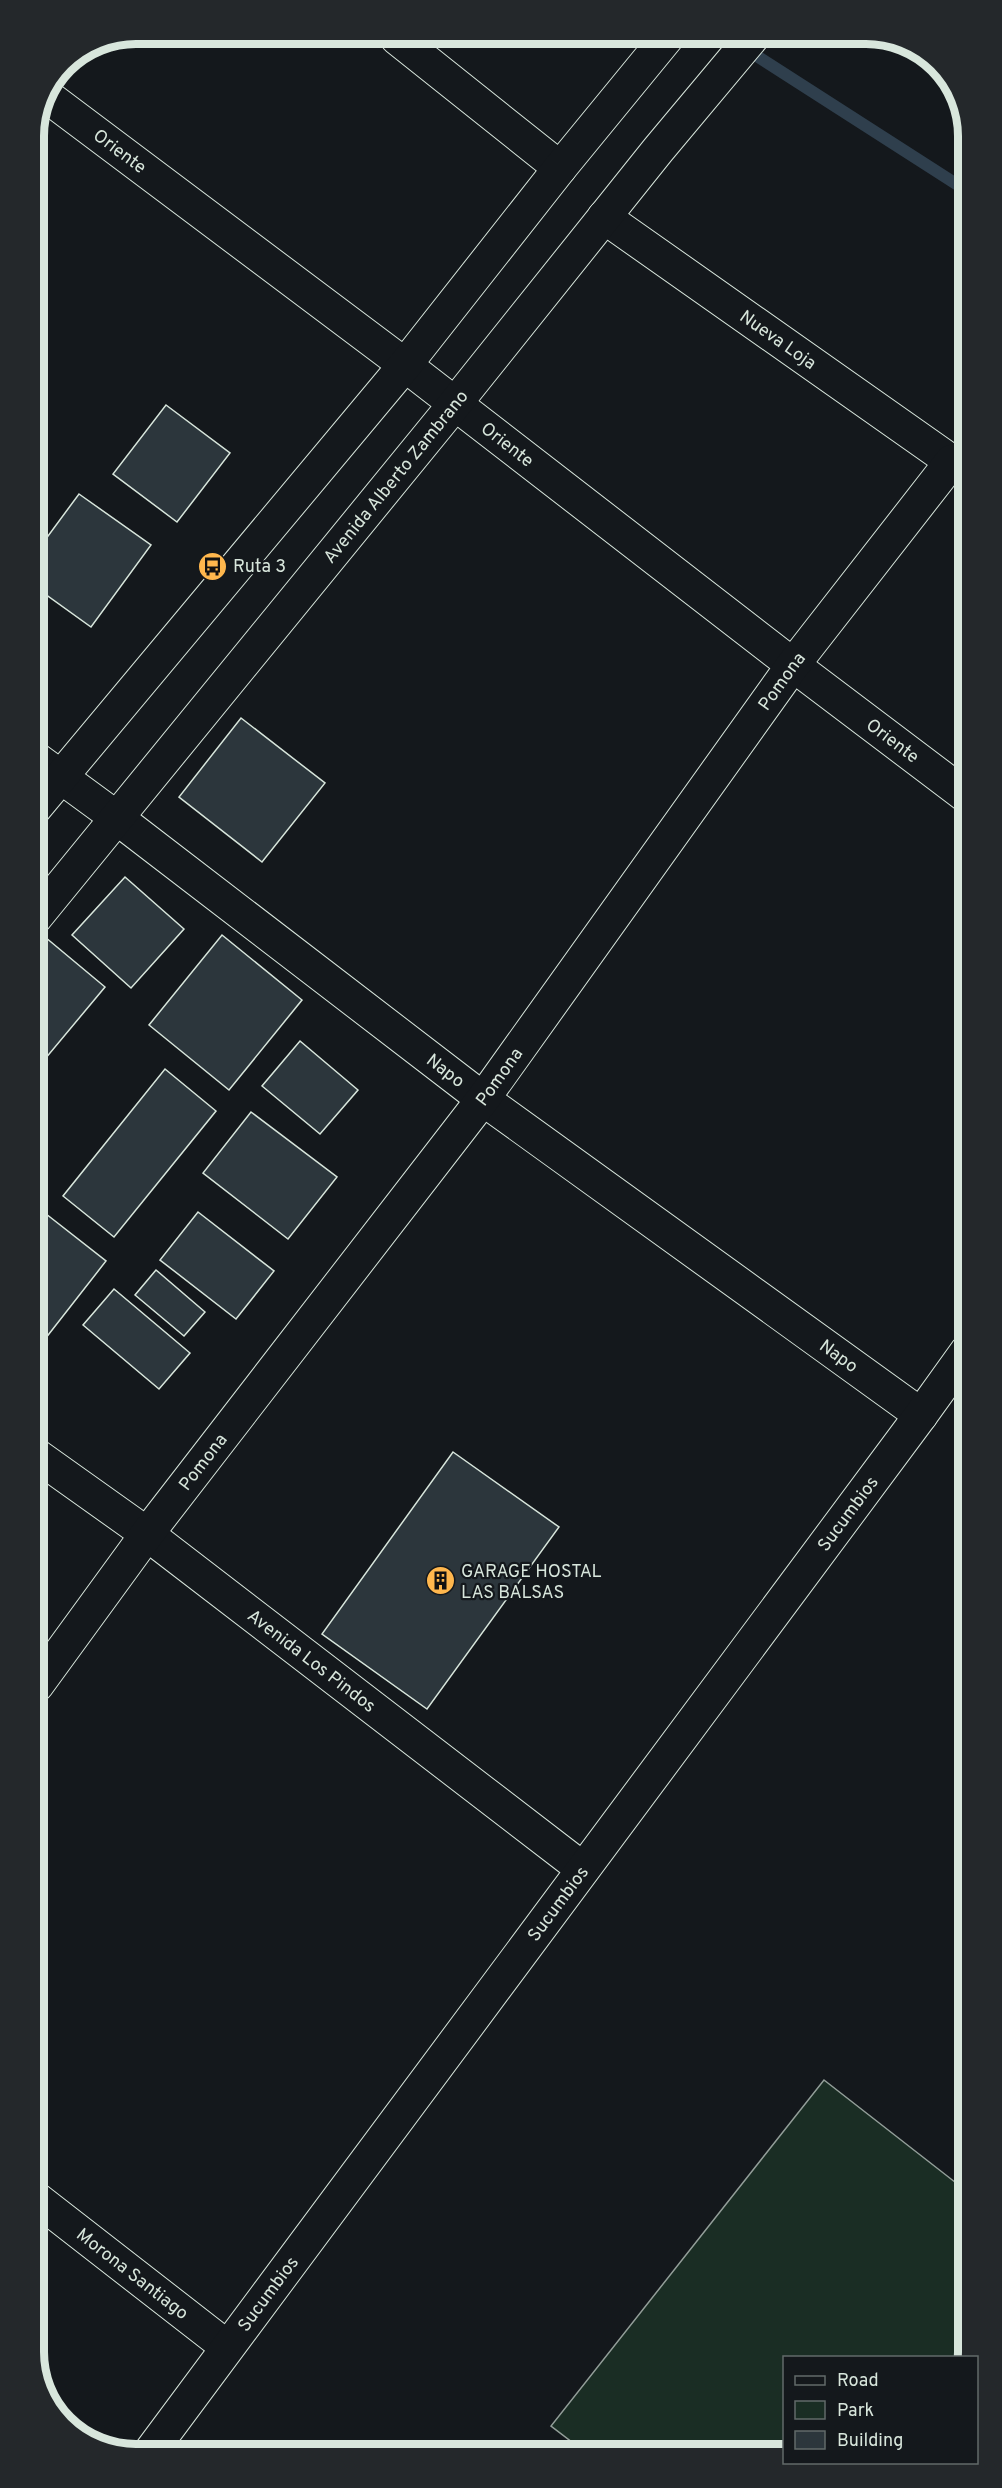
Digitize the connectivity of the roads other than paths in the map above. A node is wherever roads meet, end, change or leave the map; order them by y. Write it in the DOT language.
graph roads {
  1 [pos="405,44"];
  2 [pos="661,44"];
  3 [pos="747,44"];
  4 [pos="51,99"];
  5 [pos="560,168"];
  6 [pos="604,217"];
  7 [pos="405,365"];
  8 [pos="454,405"];
  9 [pos="958,466"];
  10 [pos="793,665"];
  11 [pos="44,765"];
  12 [pos="60,777"];
  13 [pos="958,790"];
  14 [pos="44,797"];
  15 [pos="117,818"];
  16 [pos="44,907"];
  17 [pos="483,1100"];
  18 [pos="958,1364"];
  19 [pos="921,1415"];
  20 [pos="44,1461"];
  21 [pos="147,1534"];
  22 [pos="44,1675"];
  23 [pos="583,1869"];
  24 [pos="44,2204"];
  25 [pos="226,2347"];
  26 [pos="156,2444"];
  1 -- 5 [label="main road"];
  2 -- 5 [label="main road"];
  3 -- 6 [label="main road, Avenida Alberto Zambrano"];
  4 -- 7 [label="main road, Oriente"];
  5 -- 7 [label="main road"];
  6 -- 8 [label="main road, Avenida Alberto Zambrano"];
  6 -- 9 [label="main road, Nueva Loja"];
  7 -- 8 [label="main road, Oriente"];
  7 -- 12 [label="main road"];
  8 -- 10 [label="main road, Oriente"];
  8 -- 15 [label="main road, Avenida Alberto Zambrano"];
  9 -- 10 [label="main road, Pomona"];
  10 -- 13 [label="main road, Oriente"];
  10 -- 17 [label="main road, Pomona"];
  11 -- 12 [label="main road, Napo"];
  12 -- 14 [label="main road"];
  12 -- 15 [label="main road, Napo"];
  15 -- 16 [label="main road, Avenida Alberto Zambrano"];
  15 -- 17 [label="main road, Napo"];
  17 -- 19 [label="main road, Napo"];
  17 -- 21 [label="main road, Pomona"];
  18 -- 19 [label="main road, Sucumbios"];
  19 -- 23 [label="main road, Sucumbios"];
  20 -- 21 [label="main road, Avenida Los Pindos"];
  21 -- 22 [label="main road, Pomona"];
  21 -- 23 [label="main road, Avenida Los Pindos"];
  23 -- 25 [label="main road, Sucumbios"];
  24 -- 25 [label="main road, Morona Santiago"];
  25 -- 26 [label="main road, Sucumbios"];
}
